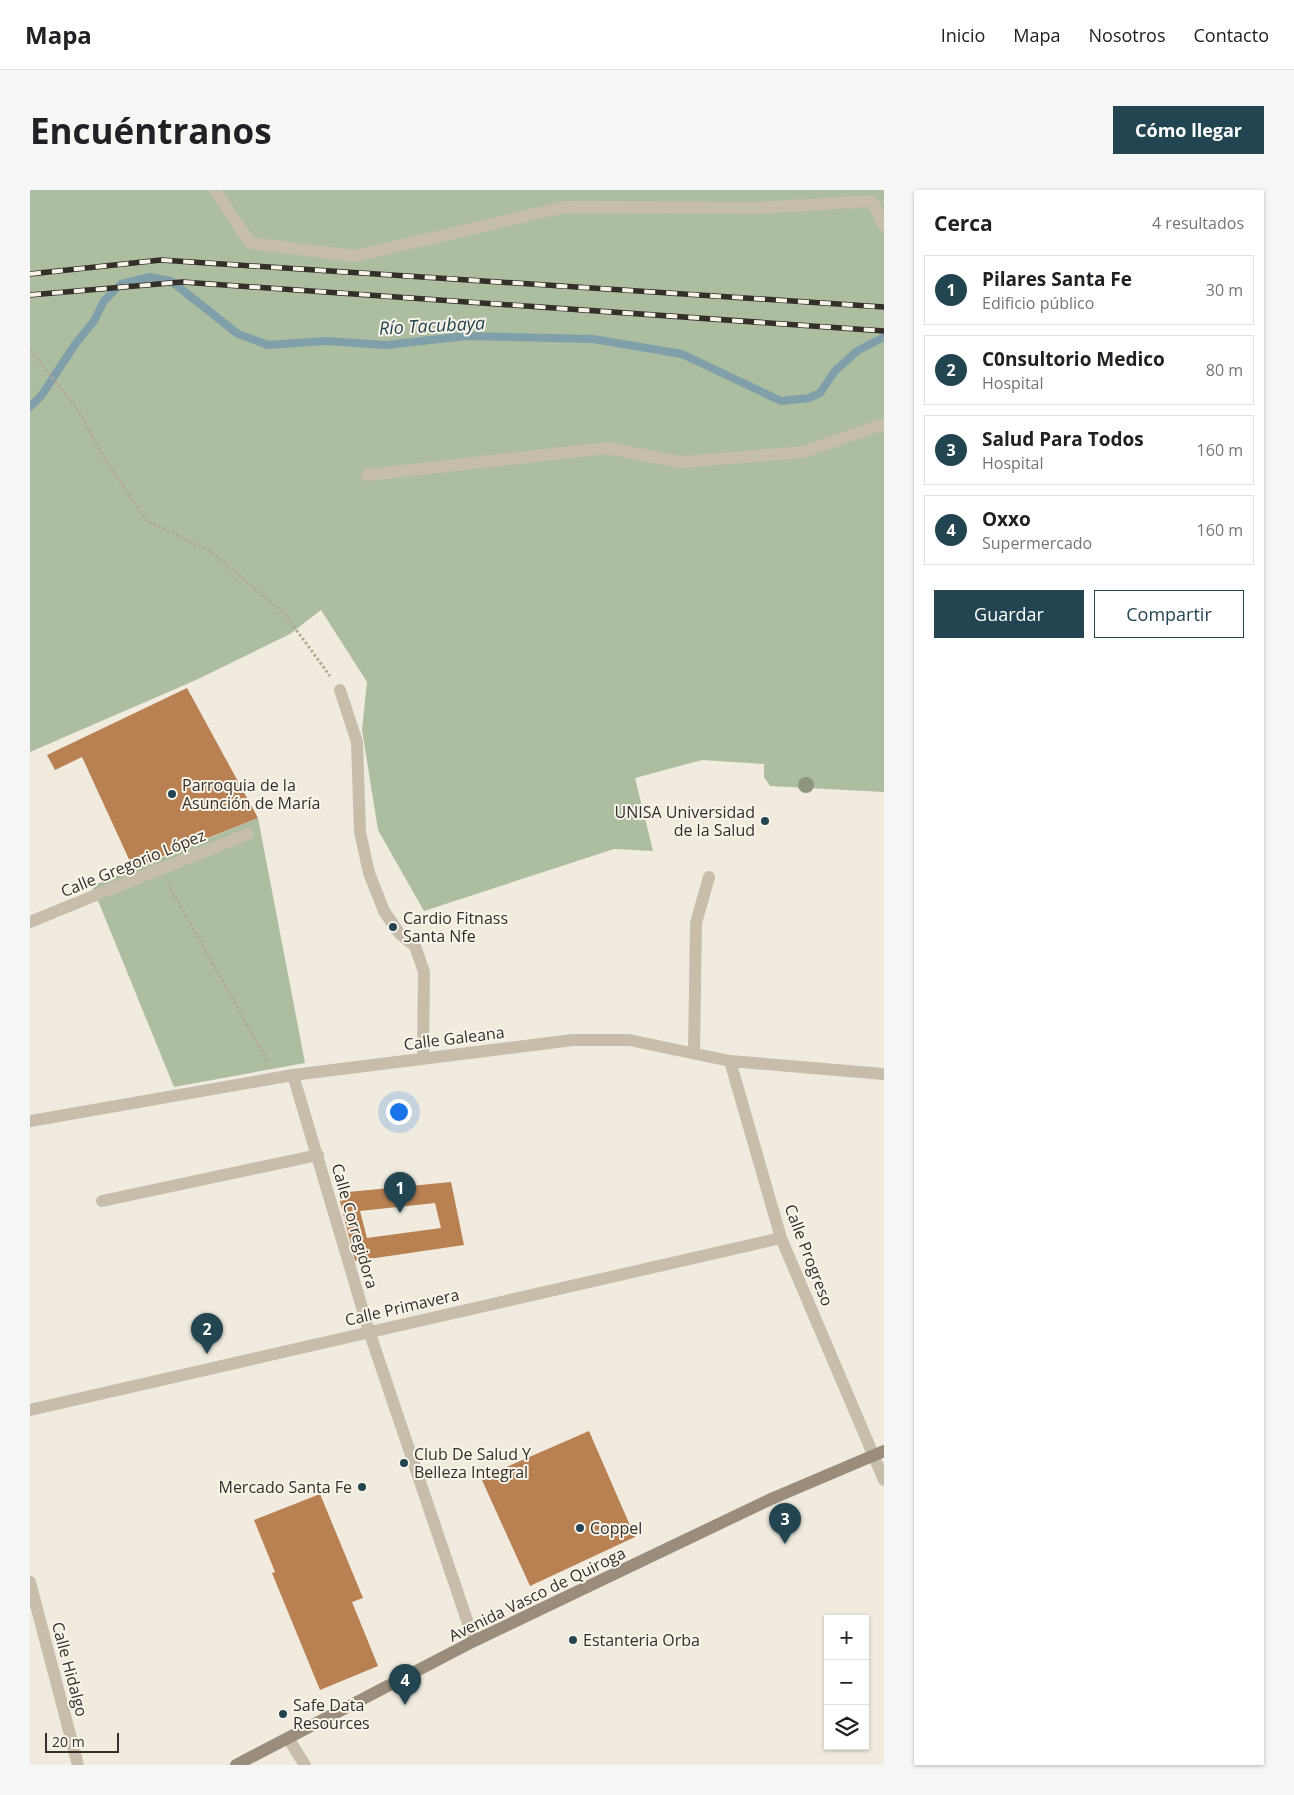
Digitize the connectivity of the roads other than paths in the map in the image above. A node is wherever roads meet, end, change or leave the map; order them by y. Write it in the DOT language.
graph roads {
  1 [pos="215,190"];
  2 [pos="882,217"];
  3 [pos="884,424"];
  4 [pos="367,474"];
  5 [pos="340,690"];
  6 [pos="248,834"];
  7 [pos="709,877"];
  8 [pos="30,922"];
  9 [pos="694,1053"];
  10 [pos="422,1058"];
  11 [pos="730,1061"];
  12 [pos="884,1074"];
  13 [pos="294,1075"];
  14 [pos="30,1120"];
  15 [pos="318,1155"];
  16 [pos="102,1202"];
  17 [pos="781,1238"];
  18 [pos="369,1331"];
  19 [pos="30,1410"];
  20 [pos="879,1453"];
  21 [pos="884,1480"];
  22 [pos="30,1582"];
  23 [pos="474,1641"];
  24 [pos="288,1738"];
  25 [pos="78,1765"];
  26 [pos="236,1765"];
  27 [pos="305,1765"];
  1 -- 2 [label="street"];
  3 -- 4 [label="street"];
  5 -- 10 [label="street"];
  6 -- 8 [label="street, Calle Gregorio López"];
  7 -- 9 [label="street"];
  9 -- 10 [label="street, Calle Galeana"];
  9 -- 11 [label="street, Calle Galeana"];
  10 -- 13 [label="street, Calle Galeana"];
  11 -- 12 [label="street, Calle Galeana"];
  11 -- 17 [label="street, Calle Progreso"];
  13 -- 14 [label="street, Calle Galeana"];
  13 -- 15 [label="street, Calle Corregidora"];
  15 -- 16 [label="street"];
  15 -- 18 [label="street, Calle Corregidora"];
  17 -- 18 [label="street, Calle Primavera"];
  17 -- 20 [label="street, Calle Progreso"];
  18 -- 19 [label="street, Calle Primavera"];
  18 -- 23 [label="street, Calle Corregidora"];
  20 -- 21 [label="street, Calle Progreso"];
  20 -- 23 [label="main road, Avenida Vasco de Quiroga"];
  22 -- 25 [label="street, Calle Hidalgo"];
  23 -- 24 [label="main road, Avenida Vasco de Quiroga"];
  24 -- 26 [label="main road, Avenida Vasco de Quiroga"];
  24 -- 27 [label="street"];
}
